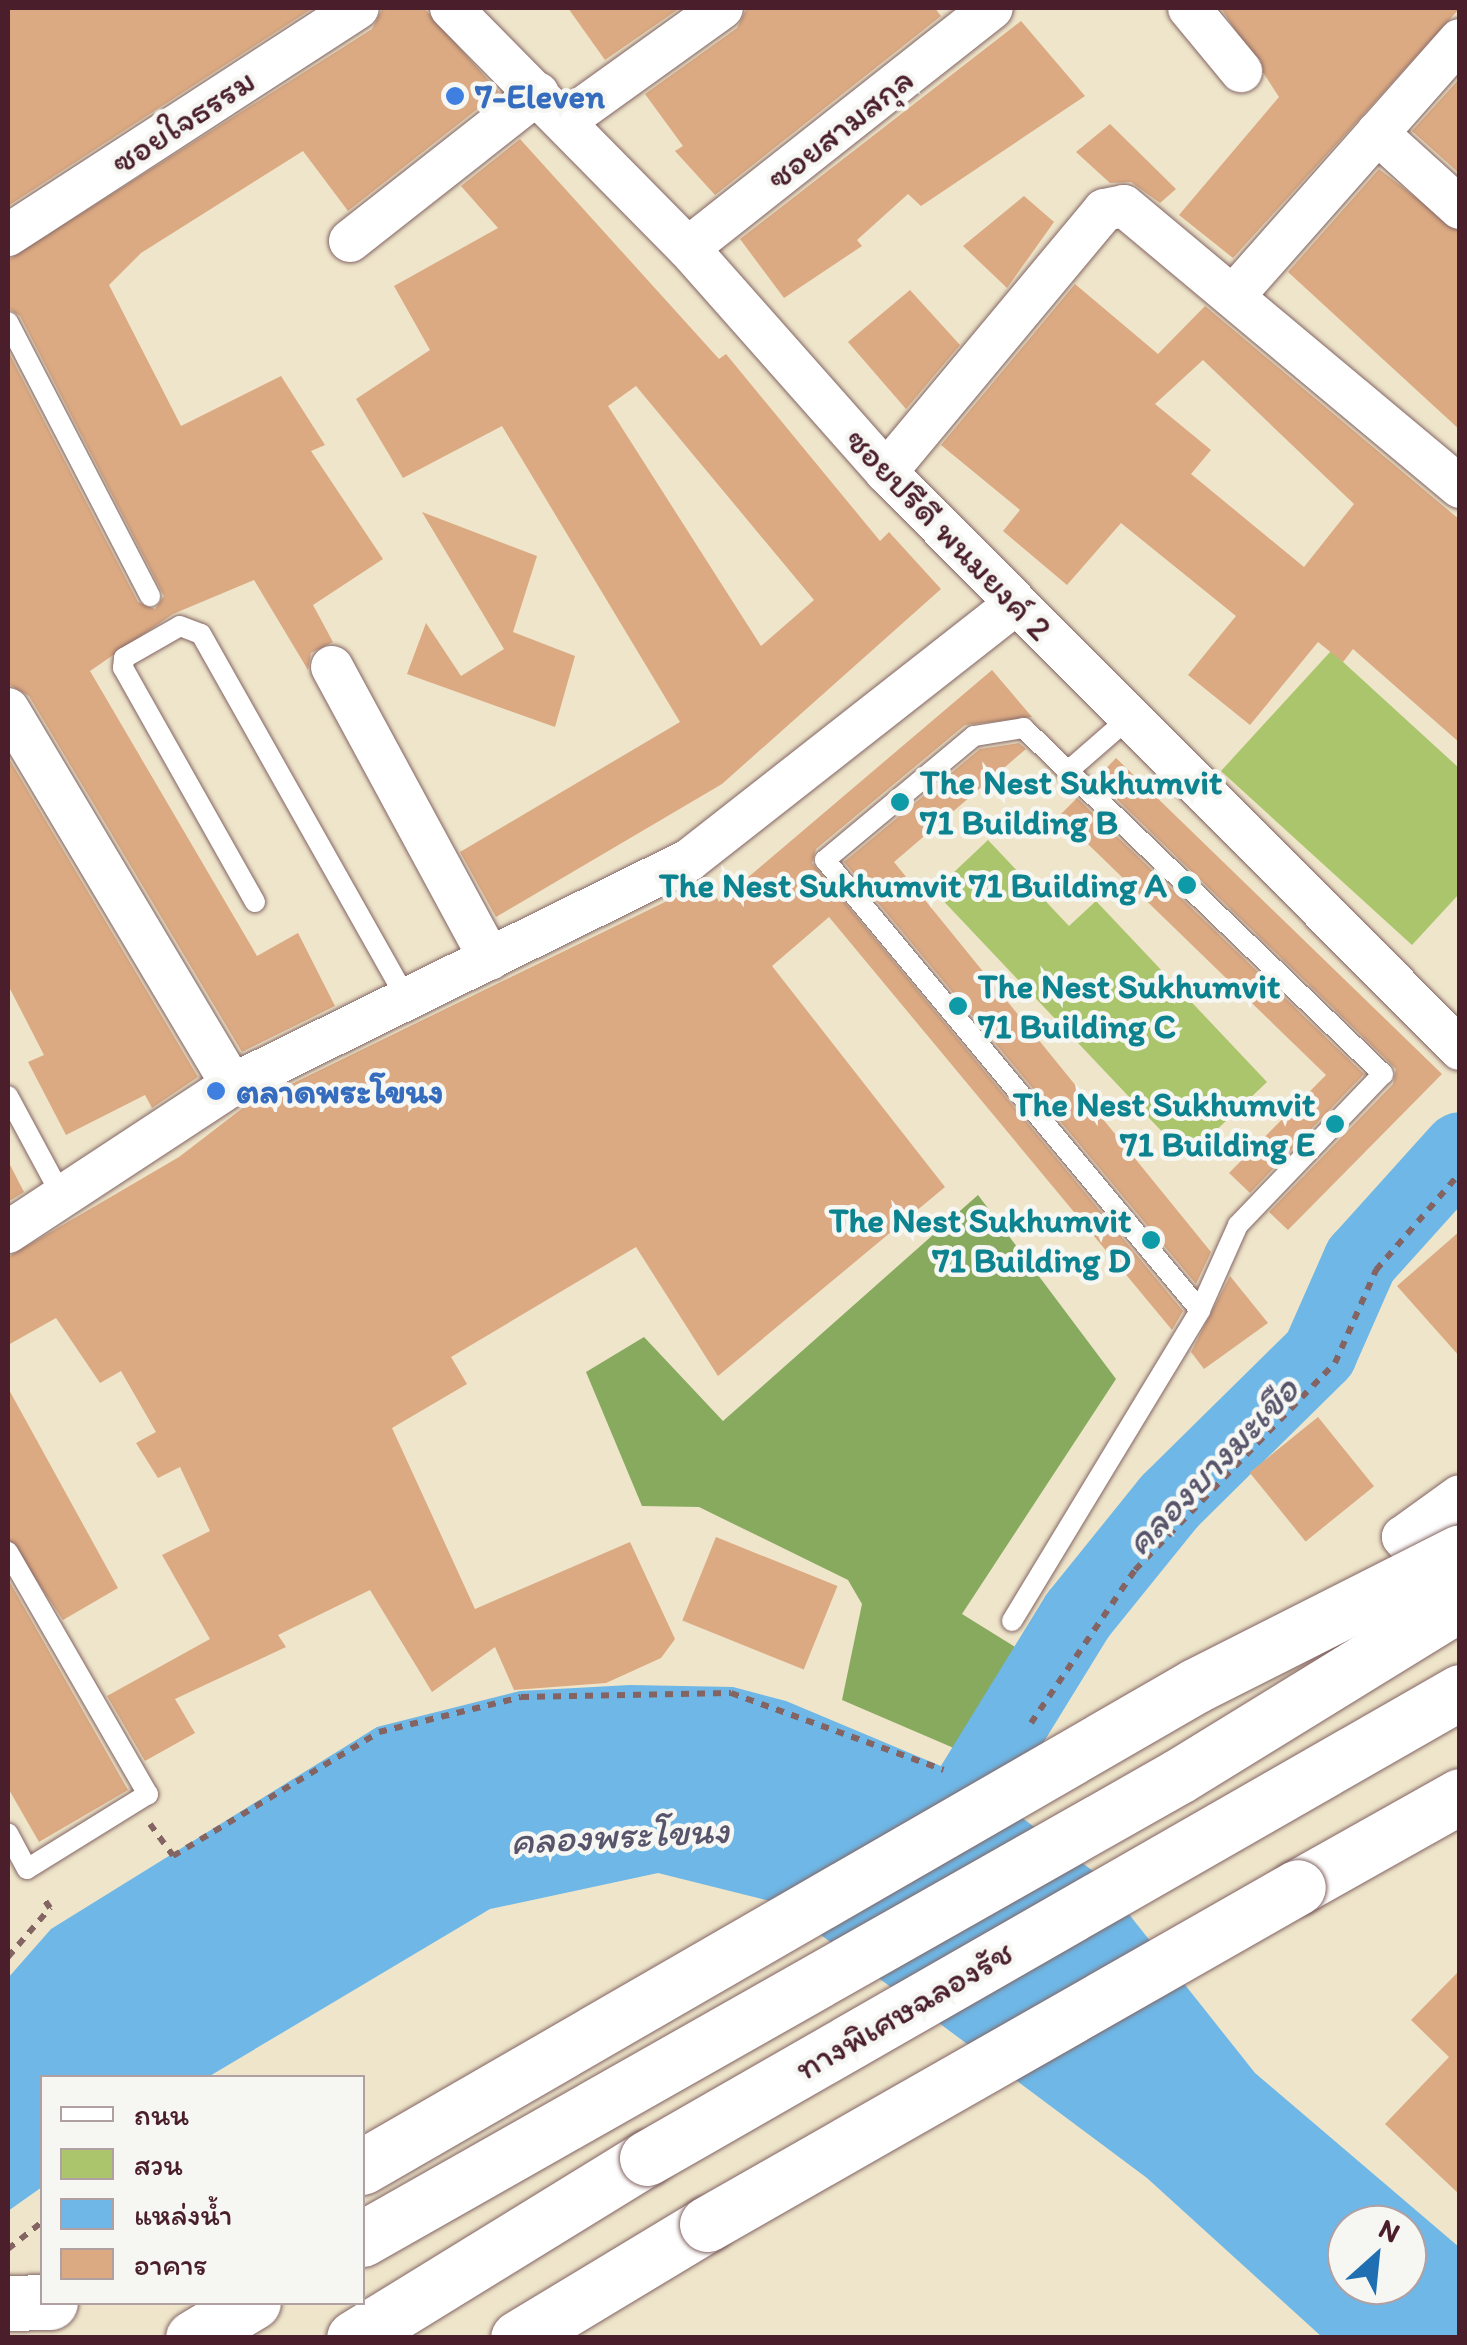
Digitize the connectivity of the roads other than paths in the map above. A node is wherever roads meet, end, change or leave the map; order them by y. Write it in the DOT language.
graph roads {
  1 [pos="358,8"];
  2 [pos="451,8"];
  3 [pos="722,8"];
  4 [pos="992,8"];
  5 [pos="1189,8"];
  6 [pos="1460,40"];
  7 [pos="1241,71"];
  8 [pos="552,106"];
  9 [pos="1377,133"];
  10 [pos="1460,208"];
  11 [pos="8,235"];
  12 [pos="350,241"];
  13 [pos="688,248"];
  14 [pos="1236,293"];
  15 [pos="8,322"];
  16 [pos="886,472"];
  17 [pos="1460,487"];
  18 [pos="150,596"];
  19 [pos="1015,604"];
  20 [pos="332,667"];
  21 [pos="8,709"];
  22 [pos="1128,718"];
  23 [pos="1067,772"];
  24 [pos="255,902"];
  25 [pos="490,959"];
  26 [pos="407,1000"];
  27 [pos="1460,1049"];
  28 [pos="232,1086"];
  29 [pos="8,1096"];
  30 [pos="63,1198"];
  31 [pos="8,1232"];
  32 [pos="1200,1310"];
  33 [pos="1460,1496"];
  34 [pos="8,1552"];
  35 [pos="1460,1552"];
  36 [pos="1460,1604"];
  37 [pos="1012,1621"];
  38 [pos="1460,1692"];
  39 [pos="1460,1796"];
  40 [pos="8,1834"];
  41 [pos="365,2164"];
  42 [pos="708,2224"];
  43 [pos="365,2237"];
  44 [pos="40,2302"];
  45 [pos="8,2303"];
  46 [pos="249,2305"];
  47 [pos="194,2338"];
  48 [pos="354,2338"];
  49 [pos="518,2338"];
  50 [pos="572,2338"];
  1 -- 11 [label="street, ซอยใจธรรม"];
  2 -- 8 [label="street, ซอยปรีดี พนมยงค์ 2"];
  3 -- 8 [label="street"];
  4 -- 13 [label="street, ซอยสามสกุล"];
  5 -- 7 [label="street"];
  6 -- 9 [label="street"];
  8 -- 12 [label="street"];
  8 -- 13 [label="street, ซอยปรีดี พนมยงค์ 2"];
  9 -- 10 [label="street"];
  9 -- 14 [label="street"];
  13 -- 16 [label="street, ซอยปรีดี พนมยงค์ 2"];
  14 -- 16 [label="street"];
  14 -- 17 [label="street"];
  15 -- 18 [label="lane"];
  16 -- 19 [label="street, ซอยปรีดี พนมยงค์ 2"];
  19 -- 22 [label="street, ซอยปรีดี พนมยงค์ 2"];
  19 -- 25 [label="street"];
  20 -- 25 [label="street"];
  21 -- 28 [label="street"];
  22 -- 23 [label="lane"];
  22 -- 27 [label="street, ซอยปรีดี พนมยงค์ 2"];
  23 -- 32 [label="lane"];
  23 -- 32 [label="lane"];
  24 -- 26 [label="lane"];
  25 -- 26 [label="street"];
  26 -- 28 [label="street"];
  28 -- 30 [label="street"];
  29 -- 30 [label="lane"];
  30 -- 31 [label="street"];
  32 -- 37 [label="lane"];
  33 -- 36 [label="street"];
  34 -- 40 [label="lane"];
  35 -- 41 [label="highway, bridge"];
  36 -- 43 [label="highway, bridge"];
  38 -- 48 [label="highway, ทางพิเศษฉลองรัช, bridge"];
  39 -- 42 [label="highway, bridge"];
  42 -- 49 [label="highway"];
  42 -- 50 [label="highway"];
  44 -- 45 [label="highway"];
  46 -- 47 [label="highway"];
}
